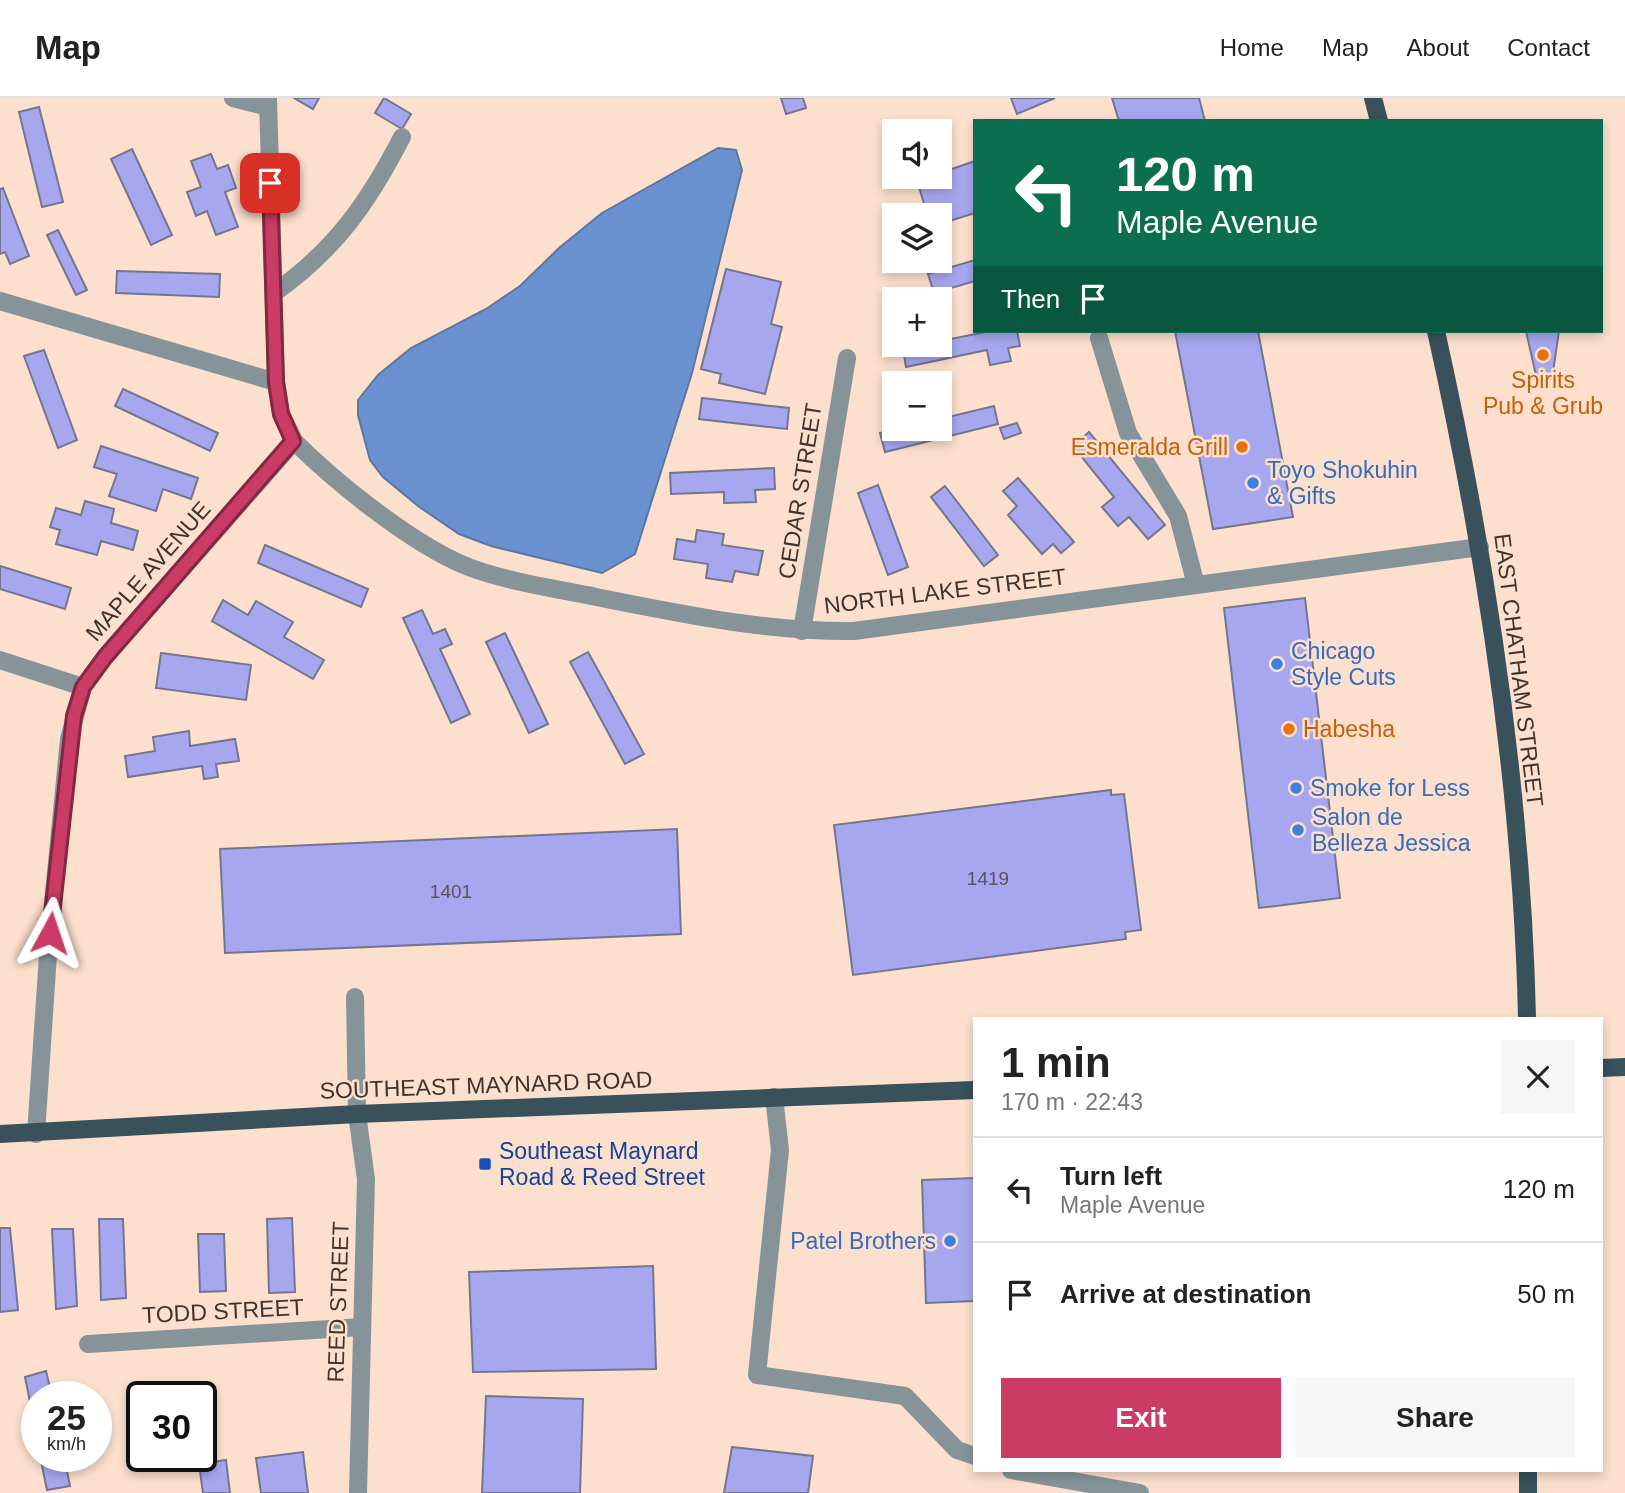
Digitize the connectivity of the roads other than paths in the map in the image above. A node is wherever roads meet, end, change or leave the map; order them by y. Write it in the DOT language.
graph roads {
  1 [pos="233,98"];
  2 [pos="1373,98"];
  3 [pos="268,102"];
  4 [pos="1378,119"];
  5 [pos="402,136"];
  6 [pos="274,293"];
  7 [pos="0,302"];
  8 [pos="1436,333"];
  9 [pos="1099,338"];
  10 [pos="846,358"];
  11 [pos="276,382"];
  12 [pos="293,441"];
  13 [pos="1480,547"];
  14 [pos="1196,585"];
  15 [pos="802,631"];
  16 [pos="0,660"];
  17 [pos="83,687"];
  18 [pos="355,997"];
  19 [pos="1527,1017"];
  20 [pos="1625,1067"];
  21 [pos="1603,1068"];
  22 [pos="973,1090"];
  23 [pos="774,1097"];
  24 [pos="357,1114"];
  25 [pos="0,1134"];
  26 [pos="36,1134"];
  27 [pos="362,1327"];
  28 [pos="88,1343"];
  29 [pos="973,1455"];
  30 [pos="1022,1472"];
  31 [pos="1528,1472"];
  32 [pos="358,1493"];
  33 [pos="1140,1493"];
  34 [pos="1528,1493"];
  1 -- 3 [label="street"];
  2 -- 4 [label="main road"];
  3 -- 6 [label="street"];
  5 -- 6 [label="street"];
  6 -- 11 [label="street"];
  7 -- 11 [label="street"];
  8 -- 13 [label="main road, EAST CHATHAM STREET"];
  9 -- 14 [label="street"];
  10 -- 15 [label="street, CEDAR STREET"];
  11 -- 12 [label="street"];
  12 -- 15 [label="street, NORTH LAKE STREET"];
  12 -- 17 [label="street, MAPLE AVENUE"];
  13 -- 14 [label="street, NORTH LAKE STREET"];
  13 -- 19 [label="main road, EAST CHATHAM STREET"];
  14 -- 15 [label="street, NORTH LAKE STREET"];
  16 -- 17 [label="street"];
  17 -- 26 [label="street, MAPLE AVENUE"];
  18 -- 24 [label="street, REED STREET"];
  20 -- 21 [label="main road"];
  22 -- 23 [label="main road, SOUTHEAST MAYNARD ROAD"];
  23 -- 24 [label="main road, SOUTHEAST MAYNARD ROAD"];
  23 -- 29 [label="street"];
  24 -- 26 [label="main road, SOUTHEAST MAYNARD ROAD"];
  24 -- 27 [label="street, REED STREET"];
  25 -- 26 [label="main road, SOUTHEAST MAYNARD ROAD"];
  27 -- 28 [label="street, TODD STREET"];
  27 -- 32 [label="street, REED STREET"];
  30 -- 33 [label="street"];
  31 -- 34 [label="main road"];
}
